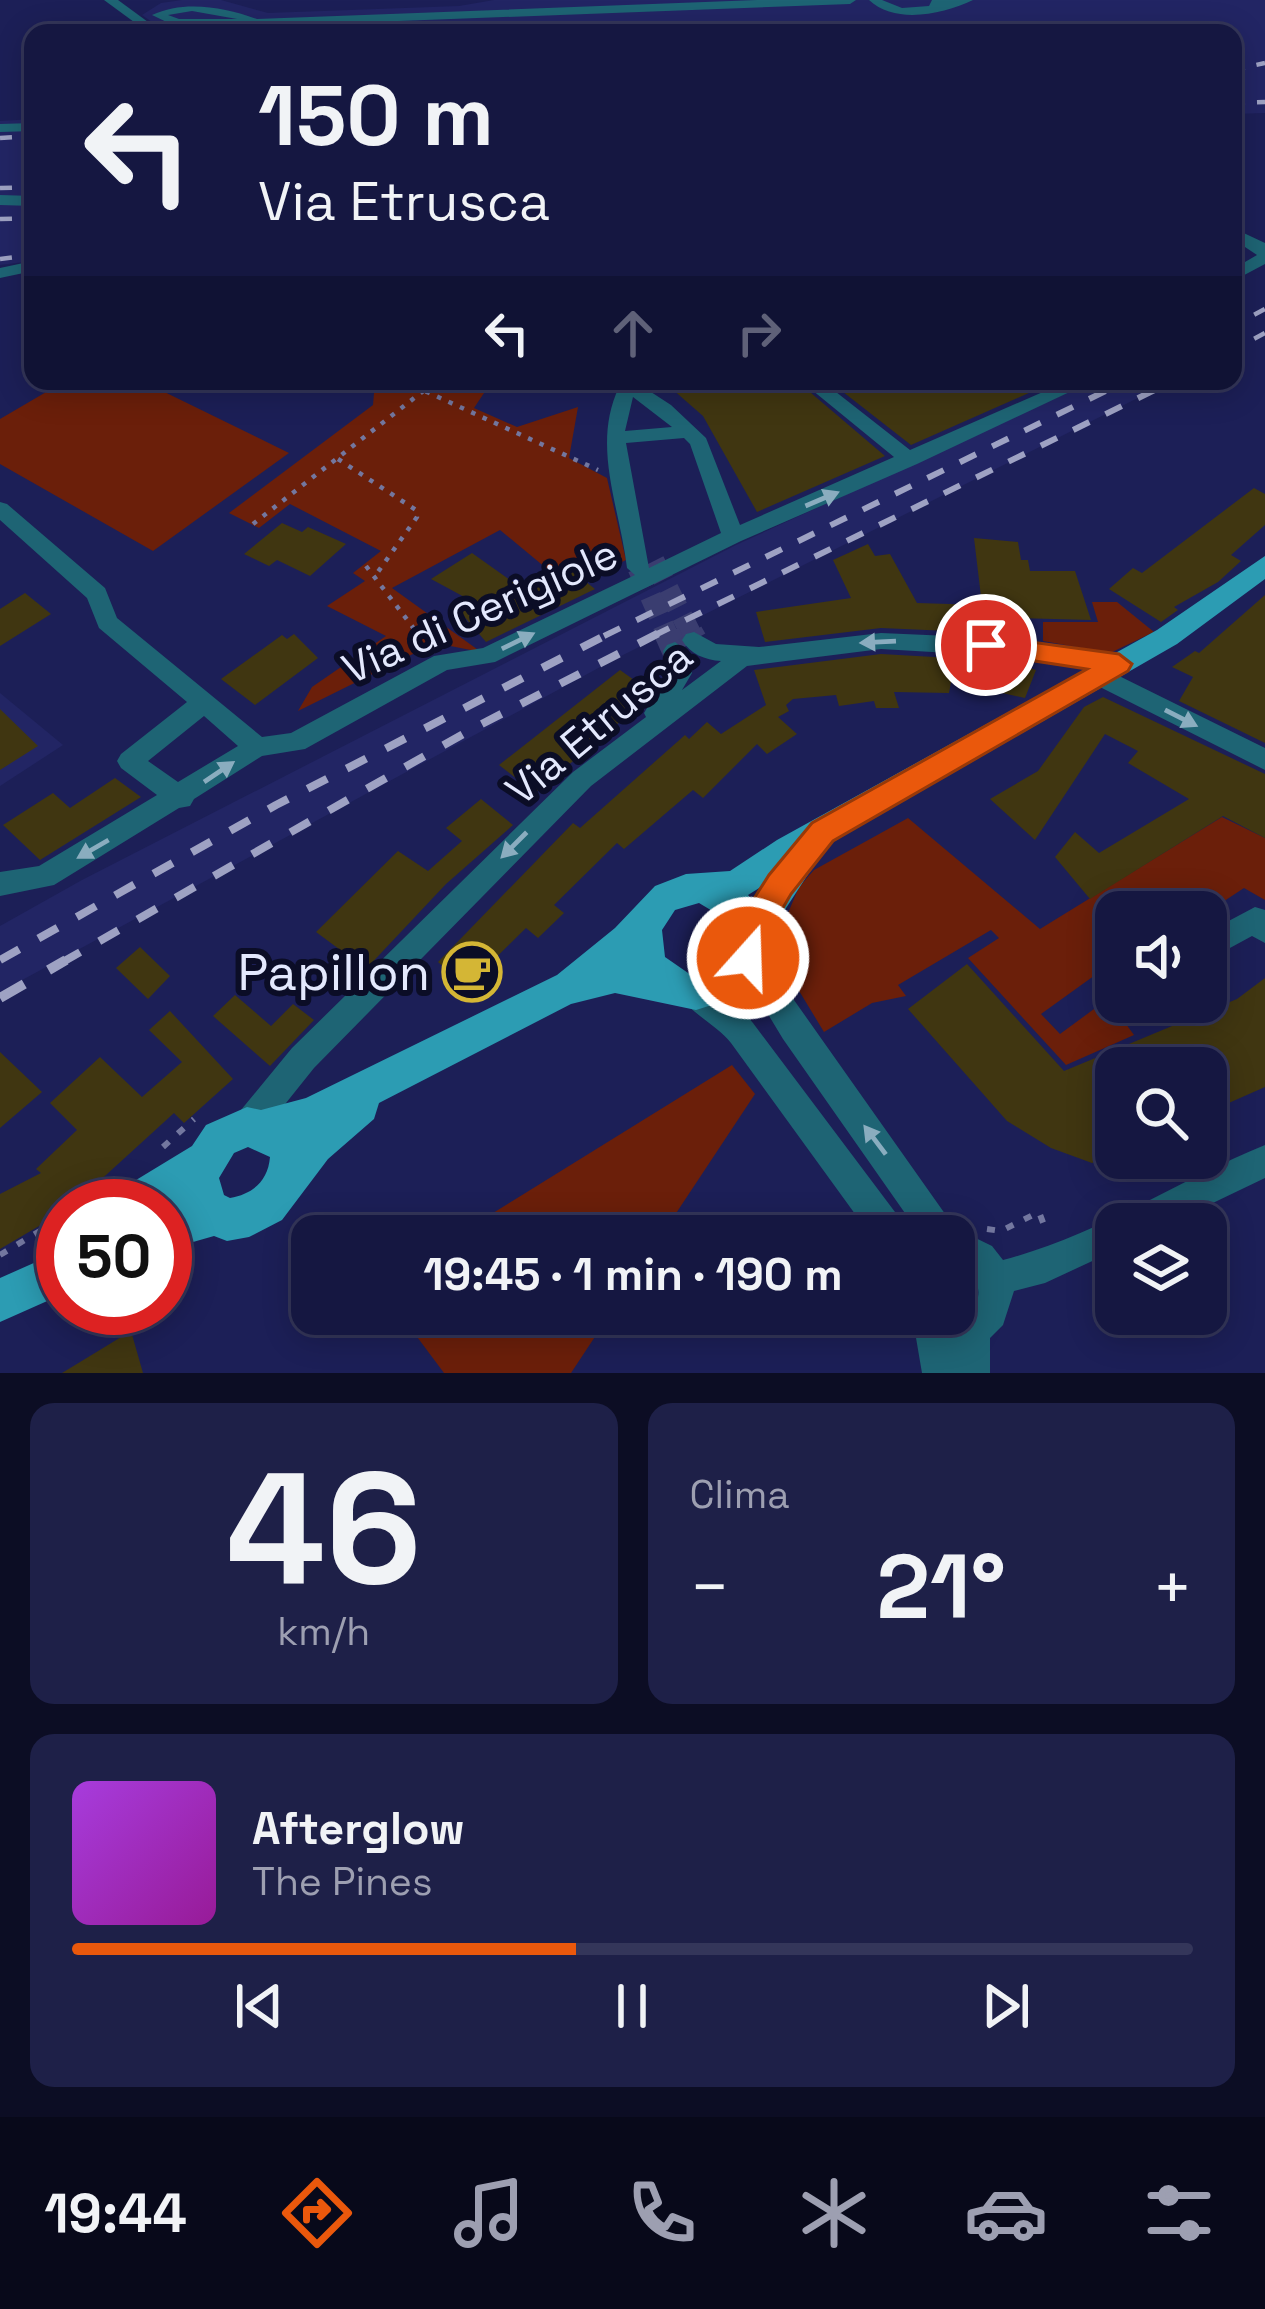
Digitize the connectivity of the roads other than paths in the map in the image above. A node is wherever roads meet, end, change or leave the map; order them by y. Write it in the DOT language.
graph roads {
  1 [pos="110,0"];
  2 [pos="967,0"];
  3 [pos="511,1"];
  4 [pos="844,1"];
  5 [pos="879,3"];
  6 [pos="934,5"];
  7 [pos="903,11"];
  8 [pos="536,12"];
  9 [pos="489,14"];
  10 [pos="254,21"];
  11 [pos="144,24"];
  12 [pos="918,24"];
  13 [pos="1242,237"];
  14 [pos="1265,256"];
  15 [pos="623,390"];
  16 [pos="633,390"];
  17 [pos="821,390"];
  18 [pos="1064,390"];
  19 [pos="689,431"];
  20 [pos="616,438"];
  21 [pos="910,460"];
  22 [pos="0,509"];
  23 [pos="733,536"];
  24 [pos="646,564"];
  25 [pos="1265,565"];
  26 [pos="825,646"];
  27 [pos="1108,670"];
  28 [pos="202,704"];
  29 [pos="630,742"];
  30 [pos="257,747"];
  31 [pos="1265,760"];
  32 [pos="181,798"];
  33 [pos="822,832"];
  34 [pos="0,884"];
  35 [pos="708,892"];
  36 [pos="650,910"];
  37 [pos="1265,930"];
  38 [pos="1227,936"];
  39 [pos="749,945"];
  40 [pos="680,987"];
  41 [pos="564,989"];
  42 [pos="396,1073"];
  43 [pos="257,1128"];
  44 [pos="1265,1161"];
  45 [pos="201,1163"];
  46 [pos="289,1176"];
  47 [pos="164,1179"];
  48 [pos="1176,1203"];
  49 [pos="214,1215"];
  50 [pos="876,1215"];
  51 [pos="928,1215"];
  52 [pos="192,1221"];
  53 [pos="1095,1242"];
  54 [pos="975,1256"];
  55 [pos="994,1279"];
  56 [pos="930,1335"];
  57 [pos="942,1335"];
  58 [pos="972,1356"];
  59 [pos="940,1373"];
  1 -- 11 [label="street"];
  2 -- 6 [label="street"];
  3 -- 8 [label="street"];
  3 -- 9 [label="street"];
  4 -- 5 [label="street"];
  4 -- 8 [label="street"];
  5 -- 7 [label="street"];
  6 -- 7 [label="street"];
  7 -- 12 [label="street"];
  8 -- 9 [label="street"];
  9 -- 10 [label="street"];
  10 -- 10 [label="street"];
  13 -- 14 [label="street"];
  15 -- 20 [label="street"];
  16 -- 19 [label="street"];
  17 -- 21 [label="street"];
  18 -- 21 [label="street, Via di Cerigiole"];
  19 -- 20 [label="street"];
  19 -- 23 [label="street"];
  20 -- 24 [label="street"];
  23 -- 21 [label="street, Via di Cerigiole, one-way"];
  22 -- 28 [label="street"];
  30 -- 23 [label="street, Via di Cerigiole, one-way"];
  25 -- 27 [label="main road"];
  27 -- 26 [label="street, Via Etrusca, one-way"];
  26 -- 29 [label="street, Via Etrusca"];
  26 -- 29 [label="street"];
  27 -- 31 [label="street, Via Etrusca, one-way"];
  27 -- 33 [label="main road"];
  28 -- 30 [label="street"];
  28 -- 32 [label="street"];
  29 -- 43 [label="street, Via Etrusca, one-way"];
  32 -- 30 [label="street, Via di Cerigiole, one-way"];
  32 -- 34 [label="street, Via di Cerigiole, one-way"];
  33 -- 35 [label="main road"];
  33 -- 39 [label="main road"];
  35 -- 36 [label="main road"];
  35 -- 39 [label="main road"];
  36 -- 40 [label="main road"];
  36 -- 41 [label="main road"];
  37 -- 38 [label="street"];
  39 -- 40 [label="main road"];
  51 -- 39 [label="street, one-way"];
  40 -- 41 [label="main road"];
  40 -- 50 [label="street"];
  41 -- 42 [label="main road"];
  42 -- 43 [label="main road"];
  42 -- 46 [label="main road"];
  43 -- 45 [label="main road"];
  43 -- 46 [label="main road"];
  44 -- 48 [label="street"];
  45 -- 47 [label="main road"];
  45 -- 49 [label="main road"];
  46 -- 49 [label="main road"];
  49 -- 52 [label="main road"];
  53 -- 55 [label="street"];
  54 -- 55 [label="street"];
  55 -- 58 [label="street"];
  56 -- 59 [label="street"];
  57 -- 58 [label="street"];
}
